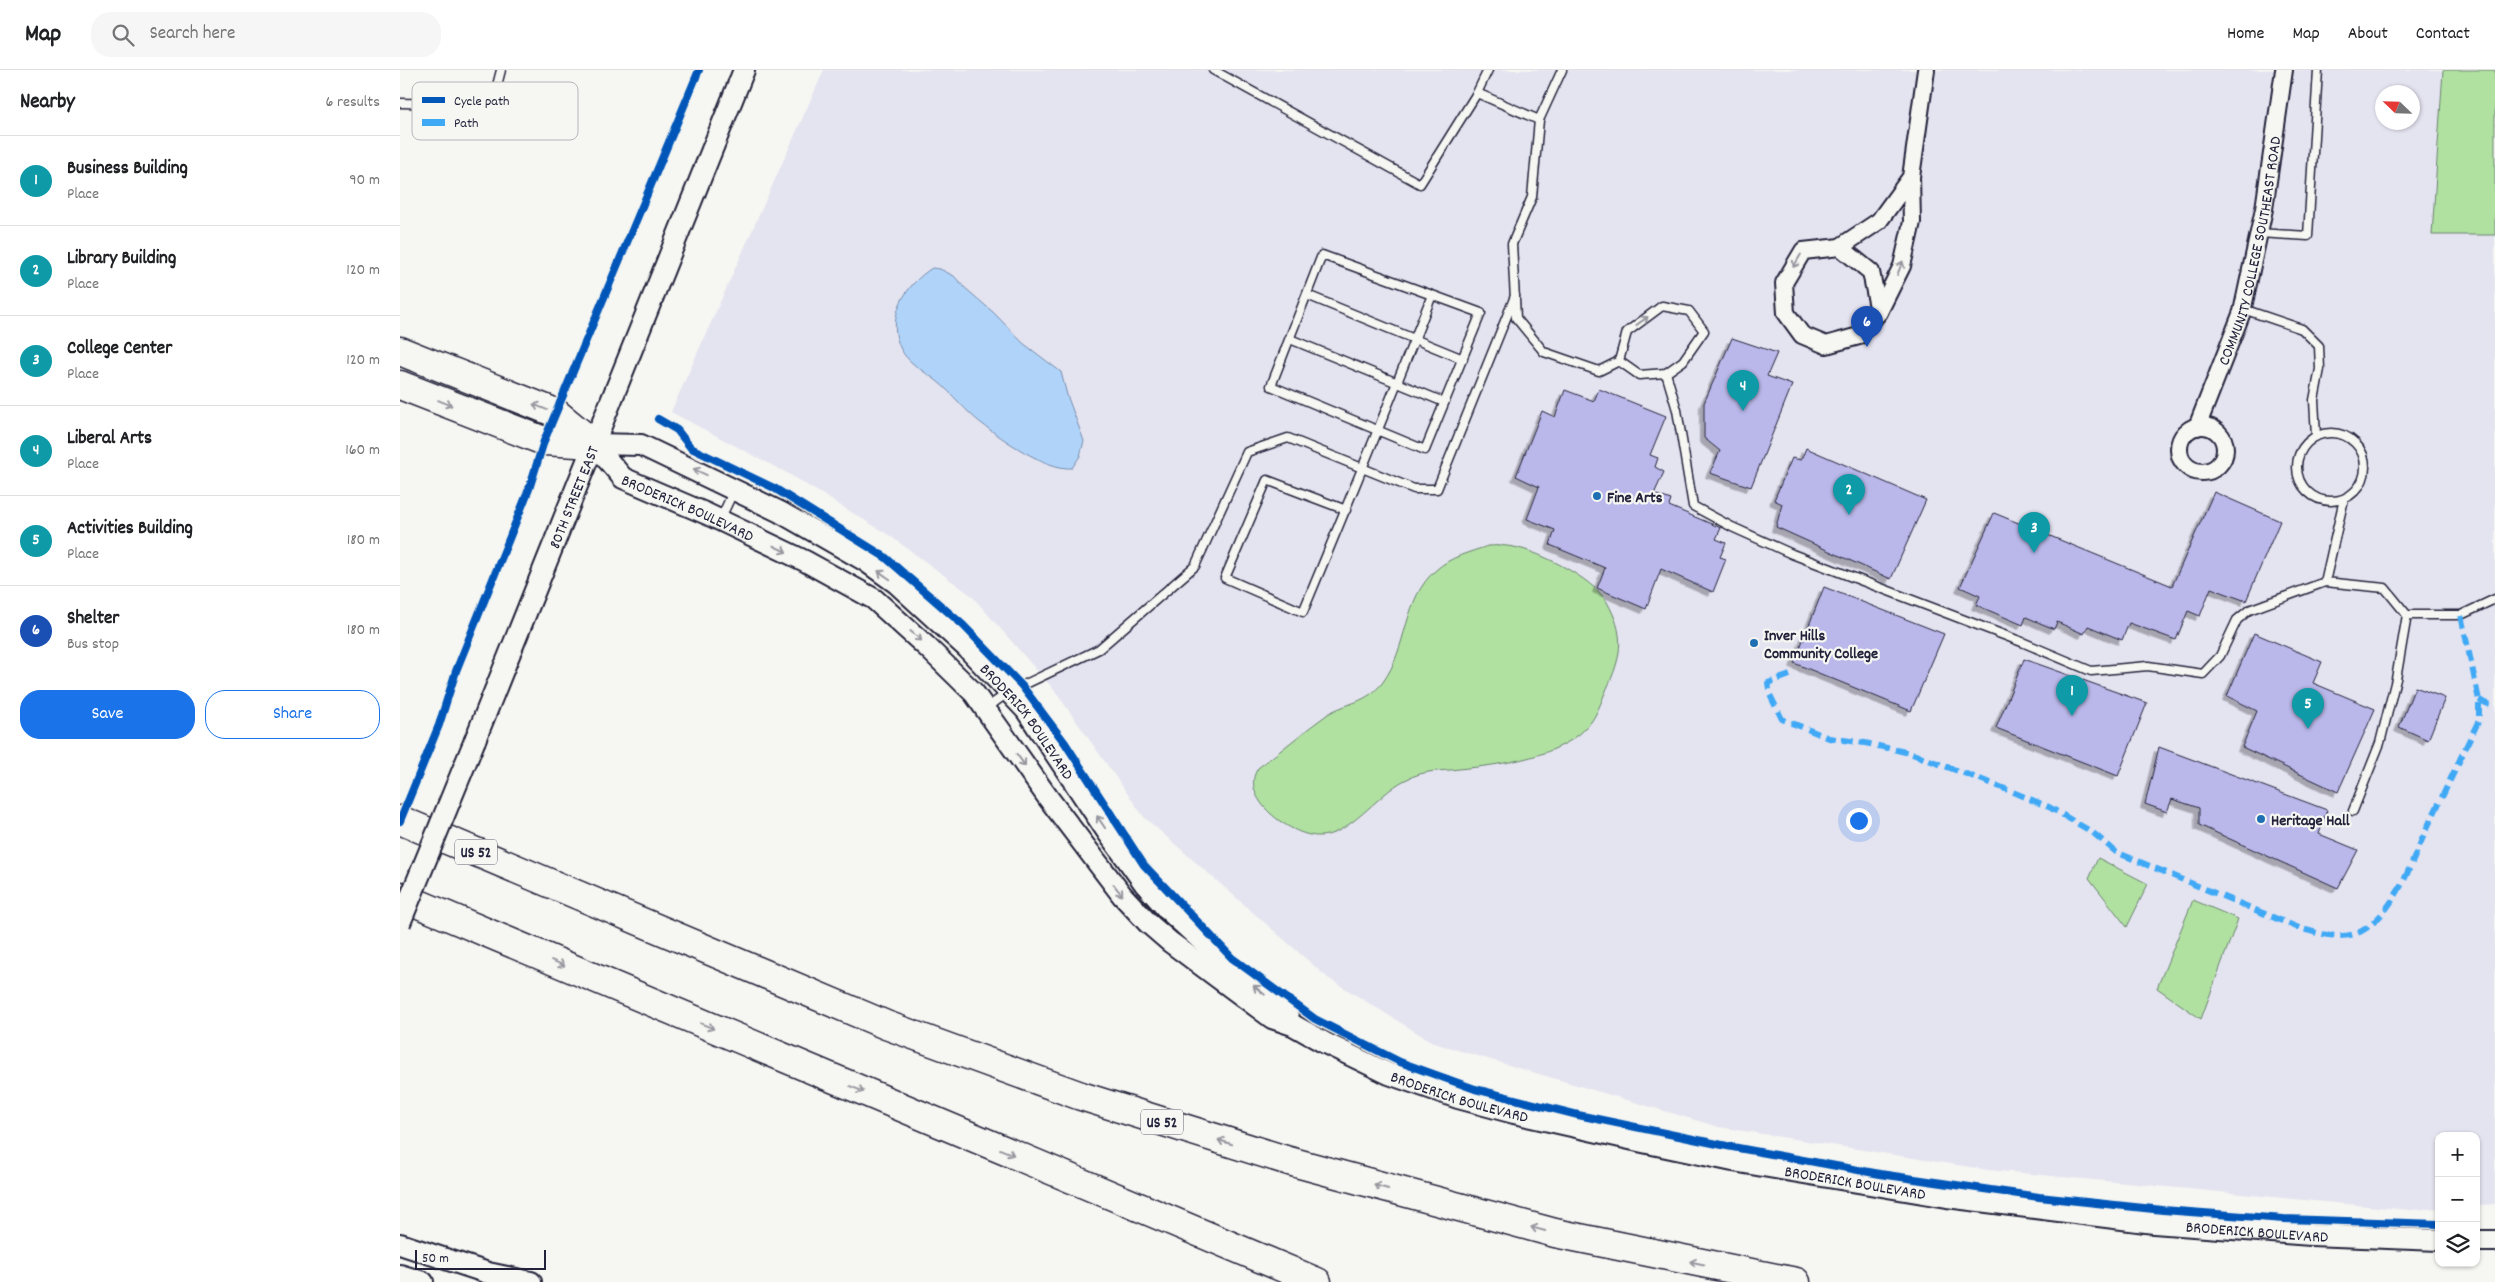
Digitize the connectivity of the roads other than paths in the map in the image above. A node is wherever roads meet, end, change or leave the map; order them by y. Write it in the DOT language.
graph roads {
  1 [pos="744,70"];
  2 [pos="1213,70"];
  3 [pos="1488,70"];
  4 [pos="1562,70"];
  5 [pos="1926,70"];
  6 [pos="2284,70"];
  7 [pos="2318,70"];
  8 [pos="1477,93"];
  9 [pos="1539,120"];
  10 [pos="1911,177"];
  11 [pos="2260,233"];
  12 [pos="1840,247"];
  13 [pos="1307,295"];
  14 [pos="1432,295"];
  15 [pos="1515,296"];
  16 [pos="2243,309"];
  17 [pos="1879,312"];
  18 [pos="1290,339"];
  19 [pos="1415,339"];
  20 [pos="400,351"];
  21 [pos="1463,358"];
  22 [pos="1618,361"];
  23 [pos="1666,373"];
  24 [pos="1397,383"];
  25 [pos="400,385"];
  26 [pos="1444,402"];
  27 [pos="2197,427"];
  28 [pos="1379,430"];
  29 [pos="2316,436"];
  30 [pos="594,444"];
  31 [pos="1364,468"];
  32 [pos="735,488"];
  33 [pos="2344,499"];
  34 [pos="1346,510"];
  35 [pos="720,520"];
  36 [pos="2326,582"];
  37 [pos="2495,599"];
  38 [pos="2407,615"];
  39 [pos="1009,692"];
  40 [pos="985,710"];
  41 [pos="400,803"];
  42 [pos="2353,811"];
  43 [pos="400,820"];
  44 [pos="552,885"];
  45 [pos="400,896"];
  46 [pos="400,908"];
  47 [pos="400,922"];
  48 [pos="525,950"];
  49 [pos="1293,1025"];
  50 [pos="2435,1240"];
  51 [pos="2480,1241"];
  52 [pos="2495,1241"];
  53 [pos="400,1244"];
  54 [pos="400,1275"];
  55 [pos="423,1282"];
  56 [pos="531,1282"];
  57 [pos="1317,1282"];
  58 [pos="1796,1282"];
  1 -- 30 [label="street, 80TH STREET EAST"];
  2 -- 8 [label="lane"];
  3 -- 8 [label="lane"];
  4 -- 9 [label="lane"];
  5 -- 10 [label="street"];
  6 -- 11 [label="street, COMMUNITY COLLEGE SOUTHEAST ROAD"];
  7 -- 11 [label="lane"];
  8 -- 9 [label="lane"];
  9 -- 15 [label="lane"];
  10 -- 12 [label="street"];
  17 -- 10 [label="street, one-way"];
  11 -- 16 [label="street, COMMUNITY COLLEGE SOUTHEAST ROAD"];
  12 -- 17 [label="street"];
  12 -- 17 [label="street, one-way"];
  13 -- 14 [label="lane"];
  13 -- 18 [label="lane"];
  13 -- 19 [label="lane"];
  14 -- 19 [label="lane"];
  14 -- 21 [label="lane"];
  15 -- 22 [label="lane"];
  15 -- 31 [label="lane"];
  16 -- 27 [label="street, COMMUNITY COLLEGE SOUTHEAST ROAD"];
  16 -- 29 [label="lane"];
  18 -- 24 [label="lane"];
  18 -- 28 [label="lane"];
  19 -- 21 [label="lane"];
  19 -- 24 [label="lane"];
  30 -- 20 [label="highway, one-way"];
  21 -- 26 [label="lane"];
  22 -- 23 [label="lane"];
  22 -- 23 [label="lane, one-way"];
  23 -- 36 [label="lane"];
  24 -- 26 [label="lane"];
  24 -- 28 [label="lane"];
  25 -- 30 [label="highway, one-way"];
  26 -- 28 [label="lane"];
  28 -- 31 [label="lane"];
  29 -- 33 [label="lane"];
  29 -- 33 [label="lane"];
  32 -- 30 [label="street, BRODERICK BOULEVARD, one-way"];
  30 -- 35 [label="street, BRODERICK BOULEVARD"];
  30 -- 47 [label="street, 80TH STREET EAST, bridge"];
  31 -- 34 [label="lane"];
  31 -- 39 [label="lane"];
  32 -- 35 [label="lane"];
  39 -- 32 [label="street, BRODERICK BOULEVARD, one-way"];
  33 -- 36 [label="lane"];
  34 -- 34 [label="lane"];
  35 -- 40 [label="street, BRODERICK BOULEVARD, one-way"];
  36 -- 38 [label="lane"];
  37 -- 38 [label="lane"];
  38 -- 42 [label="lane"];
  39 -- 40 [label="lane"];
  49 -- 39 [label="street, BRODERICK BOULEVARD, one-way"];
  40 -- 49 [label="street, BRODERICK BOULEVARD, one-way"];
  41 -- 44 [label="highway"];
  43 -- 44 [label="highway, US 52"];
  58 -- 44 [label="highway, US 52, one-way"];
  45 -- 48 [label="highway"];
  46 -- 48 [label="highway"];
  48 -- 57 [label="highway, one-way"];
  49 -- 50 [label="street, BRODERICK BOULEVARD"];
  51 -- 52 [label="street"];
  53 -- 56 [label="street"];
  54 -- 55 [label="street"];
}
